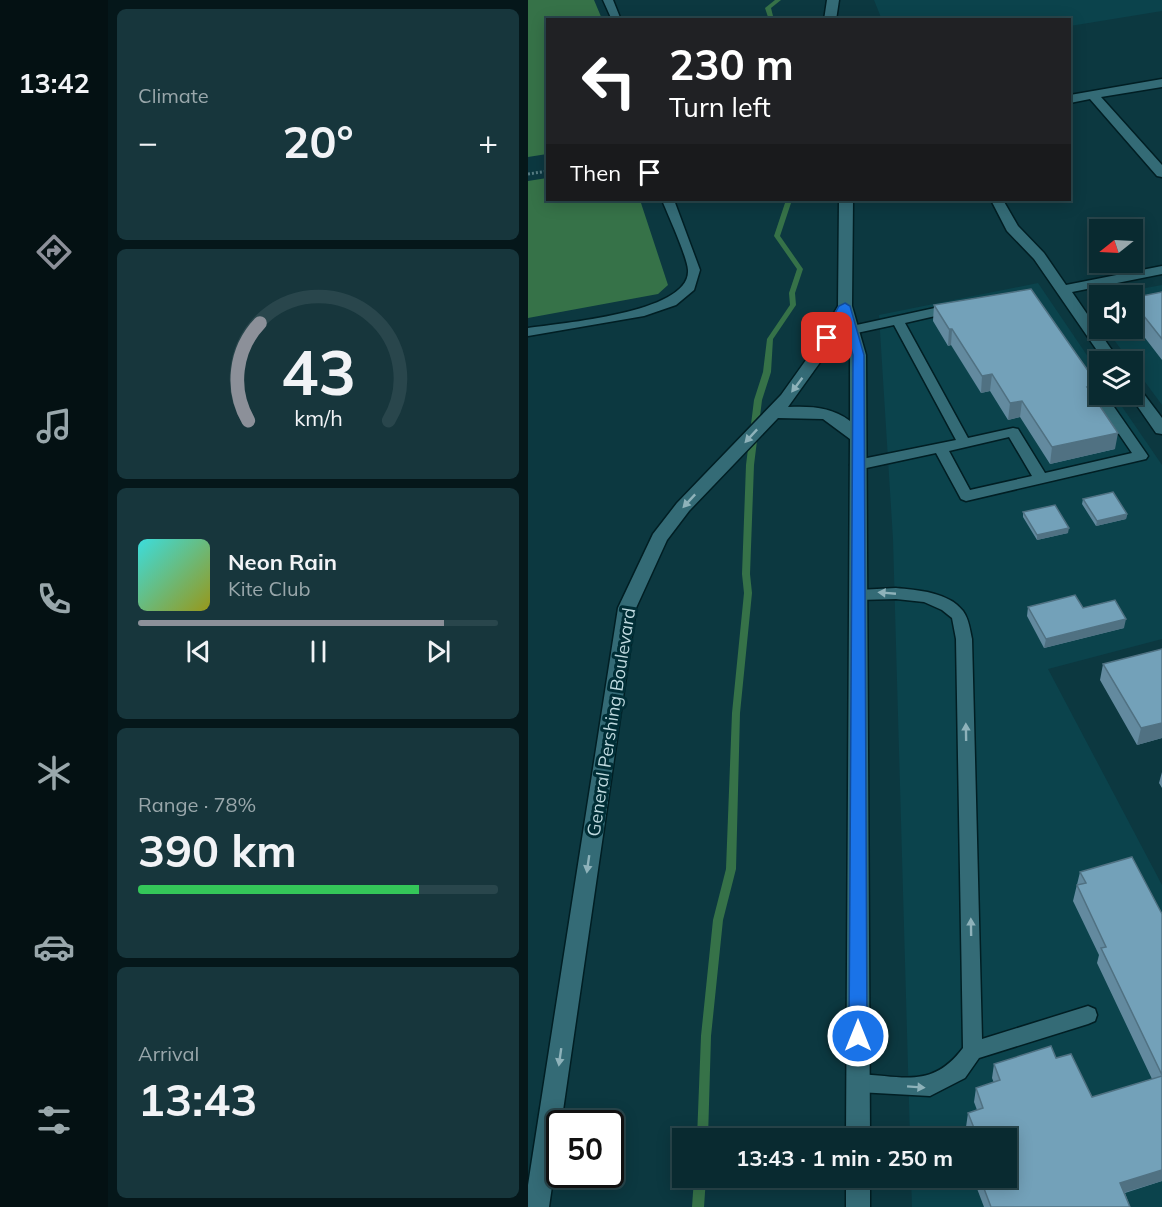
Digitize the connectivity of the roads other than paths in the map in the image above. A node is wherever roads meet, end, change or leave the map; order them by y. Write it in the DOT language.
graph roads {
  1 [pos="608,0"];
  2 [pos="833,0"];
  3 [pos="616,18"];
  4 [pos="830,18"];
  5 [pos="1162,83"];
  6 [pos="1093,95"];
  7 [pos="1071,99"];
  8 [pos="1162,173"];
  9 [pos="668,201"];
  10 [pos="846,201"];
  11 [pos="998,201"];
  12 [pos="1162,270"];
  13 [pos="1061,290"];
  14 [pos="972,304"];
  15 [pos="845,306"];
  16 [pos="898,321"];
  17 [pos="852,330"];
  18 [pos="528,333"];
  19 [pos="1105,351"];
  20 [pos="1075,362"];
  21 [pos="1143,403"];
  22 [pos="772,413"];
  23 [pos="1162,429"];
  24 [pos="857,437"];
  25 [pos="964,443"];
  26 [pos="940,447"];
  27 [pos="858,465"];
  28 [pos="1041,479"];
  29 [pos="858,595"];
  30 [pos="1088,1015"];
  31 [pos="974,1051"];
  32 [pos="858,1083"];
  33 [pos="858,1128"];
  34 [pos="858,1188"];
  35 [pos="537,1207"];
  36 [pos="858,1207"];
  1 -- 3 [label="lane"];
  2 -- 4 [label="main road"];
  5 -- 6 [label="main road"];
  6 -- 7 [label="main road"];
  6 -- 8 [label="main road"];
  9 -- 18 [label="lane"];
  10 -- 15 [label="main road, General Pershing Boulevard"];
  11 -- 13 [label="main road"];
  12 -- 13 [label="main road"];
  13 -- 19 [label="main road"];
  14 -- 16 [label="lane"];
  15 -- 17 [label="main road, General Pershing Boulevard"];
  15 -- 22 [label="main road, General Pershing Boulevard, one-way"];
  16 -- 17 [label="lane"];
  16 -- 25 [label="lane"];
  17 -- 24 [label="main road, General Pershing Boulevard"];
  20 -- 28 [label="lane"];
  21 -- 23 [label="main road"];
  22 -- 24 [label="main road"];
  22 -- 35 [label="main road, General Pershing Boulevard, one-way"];
  24 -- 27 [label="main road, General Pershing Boulevard"];
  25 -- 26 [label="lane"];
  25 -- 28 [label="lane"];
  26 -- 27 [label="lane"];
  26 -- 28 [label="lane"];
  27 -- 29 [label="main road, General Pershing Boulevard"];
  31 -- 29 [label="lane, one-way"];
  29 -- 32 [label="main road, General Pershing Boulevard"];
  30 -- 31 [label="lane"];
  32 -- 31 [label="lane, one-way"];
  32 -- 33 [label="main road, General Pershing Boulevard"];
  34 -- 36 [label="main road"];
}
